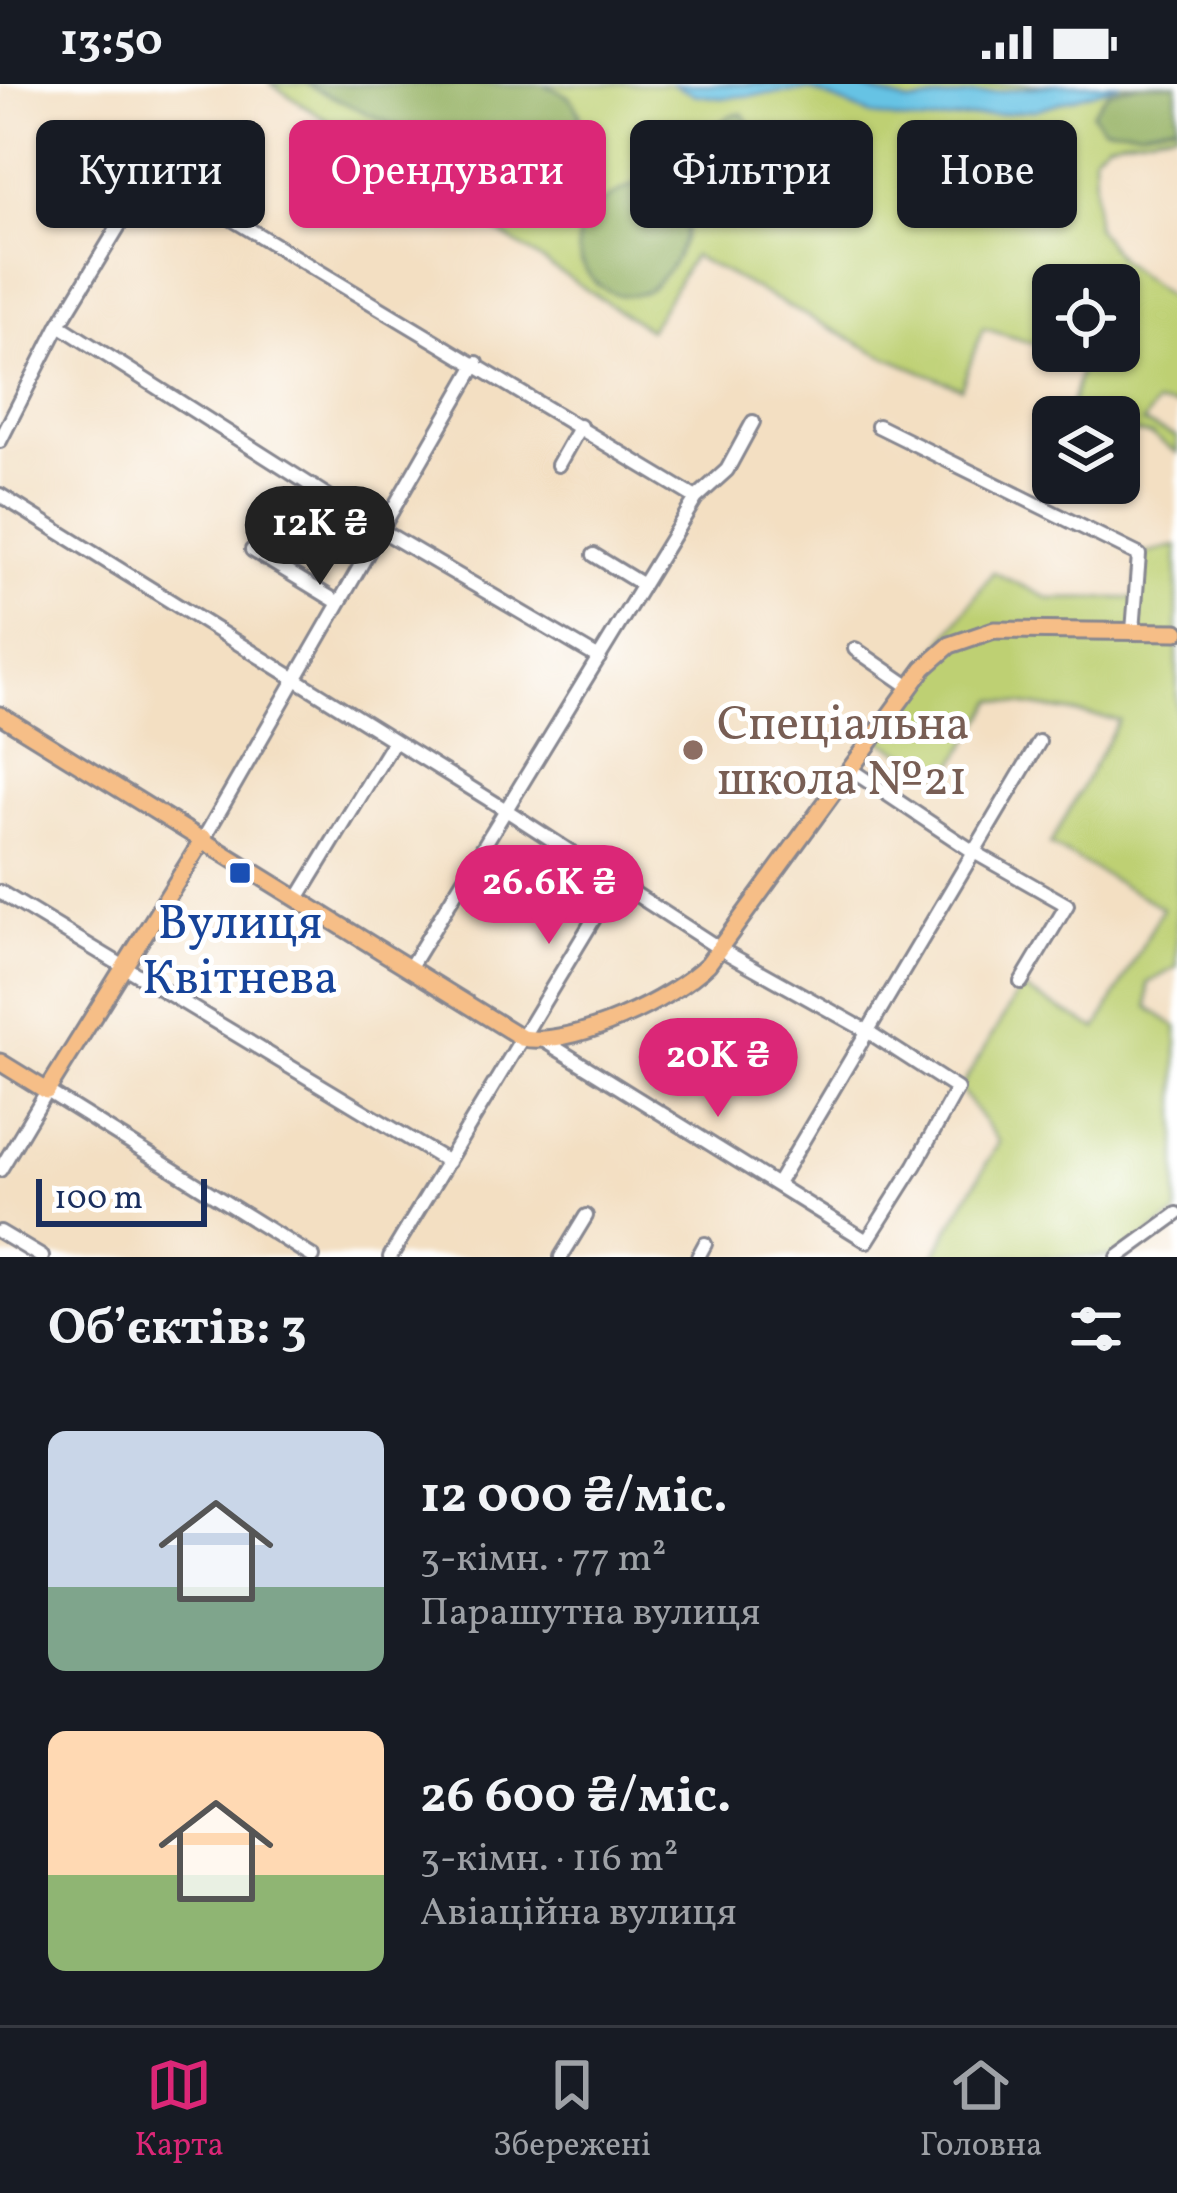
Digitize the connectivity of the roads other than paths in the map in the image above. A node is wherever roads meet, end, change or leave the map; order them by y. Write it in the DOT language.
graph roads {
  1 [pos="59,325"];
  2 [pos="477,363"];
  3 [pos="753,422"];
  4 [pos="580,426"];
  5 [pos="878,426"];
  6 [pos="0,441"];
  7 [pos="558,465"];
  8 [pos="0,495"];
  9 [pos="696,498"];
  10 [pos="381,530"];
  11 [pos="252,550"];
  12 [pos="594,555"];
  13 [pos="643,585"];
  14 [pos="339,603"];
  15 [pos="1133,631"];
  16 [pos="1177,632"];
  17 [pos="855,650"];
  18 [pos="598,658"];
  19 [pos="295,680"];
  20 [pos="910,687"];
  21 [pos="0,715"];
  22 [pos="394,741"];
  23 [pos="1039,742"];
  24 [pos="850,770"];
  25 [pos="506,810"];
  26 [pos="204,838"];
  27 [pos="974,852"];
  28 [pos="616,882"];
  29 [pos="0,892"];
  30 [pos="299,897"];
  31 [pos="720,949"];
  32 [pos="124,967"];
  33 [pos="410,967"];
  34 [pos="1021,982"];
  35 [pos="867,1031"];
  36 [pos="522,1038"];
  37 [pos="543,1040"];
  38 [pos="0,1063"];
  39 [pos="47,1091"];
  40 [pos="448,1162"];
  41 [pos="0,1170"];
  42 [pos="777,1184"];
  43 [pos="1177,1214"];
  44 [pos="586,1216"];
  45 [pos="0,1232"];
  46 [pos="42,1257"];
  47 [pos="313,1257"];
  48 [pos="390,1257"];
  49 [pos="562,1257"];
  50 [pos="1118,1257"];
  1 -- 2 [label="street"];
  1 -- 6 [label="street"];
  1 -- 10 [label="street"];
  2 -- 4 [label="street"];
  2 -- 10 [label="street"];
  3 -- 9 [label="street"];
  4 -- 7 [label="street"];
  4 -- 9 [label="street"];
  5 -- 15 [label="street"];
  8 -- 19 [label="street"];
  9 -- 13 [label="street"];
  10 -- 14 [label="street"];
  10 -- 18 [label="street"];
  11 -- 14 [label="street"];
  12 -- 13 [label="street"];
  13 -- 18 [label="street"];
  14 -- 19 [label="street"];
  15 -- 16 [label="main road"];
  15 -- 20 [label="main road"];
  17 -- 20 [label="street"];
  18 -- 25 [label="street"];
  19 -- 22 [label="street"];
  19 -- 26 [label="street"];
  20 -- 24 [label="main road"];
  21 -- 26 [label="main road"];
  22 -- 25 [label="street"];
  22 -- 30 [label="street"];
  23 -- 27 [label="street"];
  24 -- 27 [label="street"];
  24 -- 31 [label="main road"];
  25 -- 28 [label="street"];
  25 -- 33 [label="street"];
  26 -- 30 [label="main road"];
  26 -- 32 [label="main road"];
  27 -- 34 [label="street"];
  27 -- 35 [label="street"];
  28 -- 31 [label="street"];
  28 -- 36 [label="street"];
  29 -- 32 [label="street"];
  30 -- 33 [label="main road"];
  31 -- 35 [label="street"];
  31 -- 37 [label="main road"];
  32 -- 39 [label="main road"];
  32 -- 40 [label="street"];
  33 -- 36 [label="main road"];
  35 -- 42 [label="street"];
  35 -- 42 [label="street"];
  36 -- 37 [label="main road"];
  36 -- 40 [label="street"];
  37 -- 42 [label="street"];
  38 -- 39 [label="main road"];
  39 -- 41 [label="street"];
  39 -- 47 [label="street"];
  40 -- 48 [label="street"];
  43 -- 50 [label="street"];
  44 -- 49 [label="street"];
  45 -- 46 [label="street"];
}
